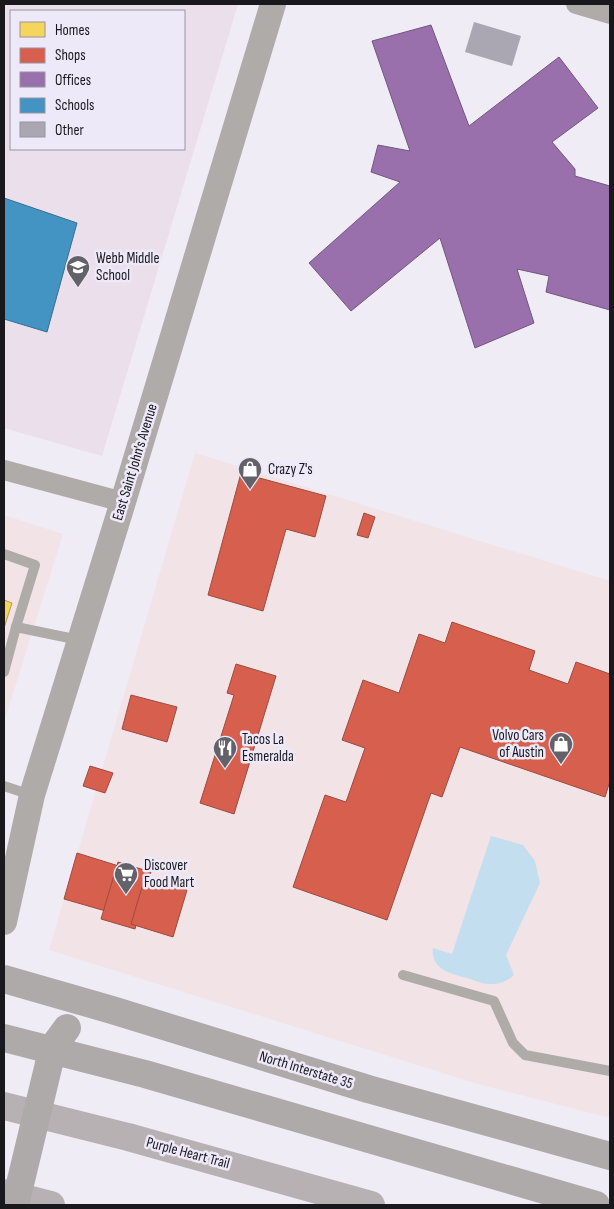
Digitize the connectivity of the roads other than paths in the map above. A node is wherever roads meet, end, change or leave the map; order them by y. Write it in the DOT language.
graph roads {
  1 [pos="272,4"];
  2 [pos="576,4"];
  3 [pos="610,14"];
  4 [pos="4,470"];
  5 [pos="123,502"];
  6 [pos="4,554"];
  7 [pos="16,627"];
  8 [pos="80,640"];
  9 [pos="4,672"];
  10 [pos="4,786"];
  11 [pos="32,795"];
  12 [pos="4,922"];
  13 [pos="403,975"];
  14 [pos="4,979"];
  15 [pos="112,1010"];
  16 [pos="4,1038"];
  17 [pos="610,1072"];
  18 [pos="4,1106"];
  19 [pos="610,1156"];
  20 [pos="4,1193"];
  21 [pos="15,1205"];
  22 [pos="51,1205"];
  23 [pos="371,1205"];
  24 [pos="596,1205"];
  1 -- 5 [label="street, East Saint John's Avenue"];
  2 -- 3 [label="street"];
  4 -- 5 [label="street"];
  5 -- 8 [label="street, East Saint John's Avenue"];
  6 -- 7 [label="lane"];
  7 -- 8 [label="lane"];
  7 -- 9 [label="lane"];
  8 -- 11 [label="street, East Saint John's Avenue"];
  10 -- 11 [label="lane"];
  11 -- 12 [label="street, East Saint John's Avenue"];
  13 -- 17 [label="lane"];
  14 -- 15 [label="main road, North Interstate 35"];
  15 -- 19 [label="main road, North Interstate 35"];
  15 -- 21 [label="main road, bridge"];
  16 -- 24 [label="main road"];
  18 -- 23 [label="highway, Purple Heart Trail"];
  20 -- 22 [label="highway"];
}
